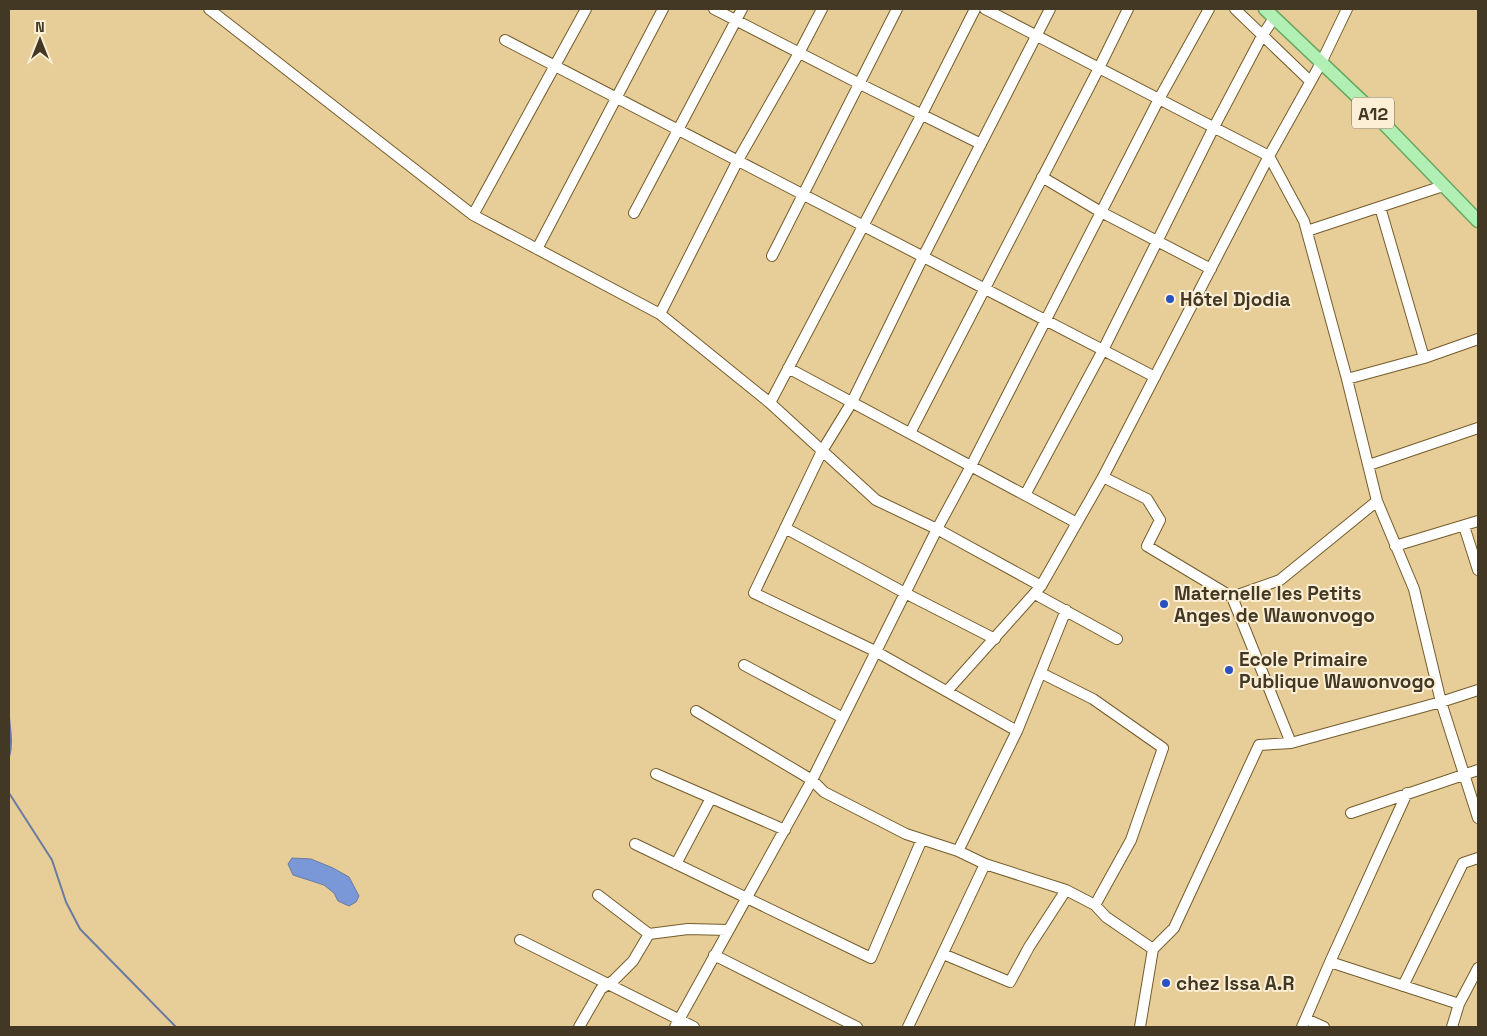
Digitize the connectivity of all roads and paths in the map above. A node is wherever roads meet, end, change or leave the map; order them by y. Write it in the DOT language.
graph roads {
  1 [pos="209,9"];
  2 [pos="586,9"];
  3 [pos="663,9"];
  4 [pos="714,9"];
  5 [pos="742,9"];
  6 [pos="822,9"];
  7 [pos="897,9"];
  8 [pos="975,9"];
  9 [pos="985,9"];
  10 [pos="1050,9"];
  11 [pos="1128,9"];
  12 [pos="1208,9"];
  13 [pos="1235,9"];
  14 [pos="1347,9"];
  15 [pos="1269,13"];
  16 [pos="736,20"];
  17 [pos="1036,35"];
  18 [pos="1262,36"];
  19 [pos="505,40"];
  20 [pos="799,53"];
  21 [pos="1321,62"];
  22 [pos="555,66"];
  23 [pos="1099,68"];
  24 [pos="1310,81"];
  25 [pos="860,84"];
  26 [pos="618,98"];
  27 [pos="1159,99"];
  28 [pos="922,114"];
  29 [pos="1214,127"];
  30 [pos="678,130"];
  31 [pos="981,144"];
  32 [pos="1269,156"];
  33 [pos="738,160"];
  34 [pos="1042,177"];
  35 [pos="1443,186"];
  36 [pos="804,194"];
  37 [pos="1380,207"];
  38 [pos="1102,212"];
  39 [pos="634,213"];
  40 [pos="473,215"];
  41 [pos="1478,222"];
  42 [pos="863,225"];
  43 [pos="1307,231"];
  44 [pos="1157,241"];
  45 [pos="537,249"];
  46 [pos="772,256"];
  47 [pos="923,256"];
  48 [pos="1211,269"];
  49 [pos="984,288"];
  50 [pos="660,314"];
  51 [pos="1046,320"];
  52 [pos="1478,339"];
  53 [pos="1103,350"];
  54 [pos="1424,358"];
  55 [pos="788,368"];
  56 [pos="1155,376"];
  57 [pos="1347,379"];
  58 [pos="852,402"];
  59 [pos="770,403"];
  60 [pos="1478,428"];
  61 [pos="910,433"];
  62 [pos="822,451"];
  63 [pos="1368,464"];
  64 [pos="971,466"];
  65 [pos="1103,477"];
  66 [pos="1025,495"];
  67 [pos="1377,500"];
  68 [pos="1478,521"];
  69 [pos="1077,523"];
  70 [pos="1464,526"];
  71 [pos="785,528"];
  72 [pos="937,529"];
  73 [pos="1395,546"];
  74 [pos="1478,570"];
  75 [pos="1038,590"];
  76 [pos="905,592"];
  77 [pos="1232,597"];
  78 [pos="1066,610"];
  79 [pos="995,639"];
  80 [pos="1117,639"];
  81 [pos="875,651"];
  82 [pos="744,665"];
  83 [pos="1041,673"];
  84 [pos="1478,690"];
  85 [pos="947,691"];
  86 [pos="1441,702"];
  87 [pos="696,711"];
  88 [pos="843,718"];
  89 [pos="1016,730"];
  90 [pos="1291,743"];
  91 [pos="1478,770"];
  92 [pos="656,774"];
  93 [pos="1464,775"];
  94 [pos="812,780"];
  95 [pos="1408,793"];
  96 [pos="711,798"];
  97 [pos="1351,813"];
  98 [pos="1478,818"];
  99 [pos="785,830"];
  100 [pos="922,839"];
  101 [pos="635,844"];
  102 [pos="958,851"];
  103 [pos="1478,858"];
  104 [pos="676,864"];
  105 [pos="985,864"];
  106 [pos="1066,890"];
  107 [pos="598,895"];
  108 [pos="746,898"];
  109 [pos="1095,904"];
  110 [pos="728,930"];
  111 [pos="649,934"];
  112 [pos="520,940"];
  113 [pos="1153,949"];
  114 [pos="943,954"];
  115 [pos="714,955"];
  116 [pos="1330,962"];
  117 [pos="1478,968"];
  118 [pos="608,984"];
  119 [pos="1403,986"];
  120 [pos="1459,1004"];
  121 [pos="677,1023"];
  122 [pos="1304,1023"];
  123 [pos="579,1027"];
  124 [pos="694,1027"];
  125 [pos="857,1027"];
  126 [pos="908,1027"];
  127 [pos="1140,1027"];
  128 [pos="1324,1027"];
  129 [pos="1452,1027"];
  1 -- 40 [label="street"];
  2 -- 22 [label="street"];
  3 -- 26 [label="street"];
  4 -- 16 [label="street"];
  5 -- 16 [label="street"];
  6 -- 20 [label="street"];
  7 -- 25 [label="street"];
  8 -- 28 [label="street"];
  9 -- 17 [label="street"];
  10 -- 17 [label="street"];
  11 -- 23 [label="street"];
  12 -- 27 [label="street"];
  13 -- 18 [label="street"];
  14 -- 21 [label="street"];
  15 -- 18 [label="street"];
  15 -- 21 [label="main road, A12"];
  16 -- 20 [label="street"];
  16 -- 30 [label="street"];
  17 -- 23 [label="street"];
  17 -- 31 [label="street"];
  18 -- 24 [label="street"];
  18 -- 29 [label="street"];
  19 -- 22 [label="street"];
  20 -- 25 [label="street"];
  20 -- 33 [label="street"];
  21 -- 24 [label="street"];
  21 -- 35 [label="main road, A12"];
  22 -- 26 [label="street"];
  22 -- 40 [label="street"];
  23 -- 27 [label="street"];
  23 -- 34 [label="street"];
  24 -- 32 [label="street"];
  25 -- 28 [label="street"];
  25 -- 36 [label="street"];
  26 -- 30 [label="street"];
  26 -- 45 [label="street"];
  27 -- 29 [label="street"];
  27 -- 38 [label="street"];
  28 -- 31 [label="street"];
  28 -- 42 [label="street"];
  29 -- 32 [label="street"];
  29 -- 44 [label="street"];
  30 -- 33 [label="street"];
  30 -- 39 [label="street"];
  31 -- 47 [label="street"];
  32 -- 43 [label="street"];
  32 -- 48 [label="street"];
  33 -- 36 [label="street"];
  33 -- 50 [label="street"];
  34 -- 38 [label="street"];
  34 -- 49 [label="street"];
  35 -- 37 [label="street"];
  35 -- 41 [label="main road, A12"];
  36 -- 42 [label="street"];
  36 -- 46 [label="street"];
  37 -- 43 [label="street"];
  37 -- 54 [label="street"];
  38 -- 44 [label="street"];
  38 -- 51 [label="street"];
  40 -- 45 [label="street"];
  42 -- 47 [label="street"];
  42 -- 55 [label="street"];
  43 -- 57 [label="street"];
  44 -- 48 [label="street"];
  44 -- 53 [label="street"];
  45 -- 50 [label="street"];
  47 -- 49 [label="street"];
  47 -- 58 [label="street"];
  48 -- 56 [label="street"];
  49 -- 51 [label="street"];
  49 -- 61 [label="street"];
  50 -- 59 [label="street"];
  51 -- 53 [label="street"];
  51 -- 64 [label="street"];
  52 -- 54 [label="street"];
  53 -- 56 [label="street"];
  53 -- 66 [label="street"];
  54 -- 57 [label="street"];
  55 -- 58 [label="street"];
  55 -- 59 [label="street"];
  56 -- 65 [label="street"];
  57 -- 63 [label="street"];
  58 -- 61 [label="street"];
  58 -- 62 [label="street"];
  59 -- 62 [label="street"];
  60 -- 63 [label="street"];
  61 -- 64 [label="street"];
  62 -- 71 [label="street"];
  62 -- 72 [label="street"];
  63 -- 67 [label="street"];
  64 -- 66 [label="street"];
  64 -- 72 [label="street"];
  65 -- 69 [label="street"];
  65 -- 77 [label="street"];
  66 -- 69 [label="street"];
  67 -- 73 [label="street"];
  67 -- 77 [label="street"];
  68 -- 70 [label="street"];
  69 -- 75 [label="street"];
  70 -- 73 [label="street"];
  70 -- 74 [label="street"];
  71 -- 76 [label="street"];
  71 -- 81 [label="street"];
  72 -- 75 [label="street"];
  72 -- 76 [label="street"];
  73 -- 86 [label="street"];
  75 -- 78 [label="street"];
  75 -- 79 [label="street"];
  76 -- 79 [label="street"];
  76 -- 81 [label="street"];
  77 -- 90 [label="street"];
  78 -- 80 [label="street"];
  78 -- 83 [label="street"];
  79 -- 85 [label="street"];
  81 -- 85 [label="street"];
  81 -- 88 [label="street"];
  82 -- 88 [label="street"];
  83 -- 89 [label="street"];
  83 -- 109 [label="street"];
  84 -- 86 [label="street"];
  85 -- 89 [label="street"];
  86 -- 90 [label="street"];
  86 -- 93 [label="street"];
  87 -- 94 [label="street"];
  88 -- 94 [label="street"];
  89 -- 102 [label="street"];
  90 -- 113 [label="street"];
  91 -- 93 [label="street"];
  92 -- 96 [label="street"];
  93 -- 95 [label="street"];
  93 -- 98 [label="street"];
  94 -- 99 [label="street"];
  94 -- 100 [label="street"];
  95 -- 97 [label="street"];
  95 -- 116 [label="street"];
  96 -- 99 [label="street"];
  96 -- 104 [label="street"];
  99 -- 108 [label="street"];
  100 -- 102 [label="street"];
  100 -- 108 [label="street"];
  101 -- 104 [label="street"];
  102 -- 105 [label="street"];
  103 -- 119 [label="street"];
  104 -- 108 [label="street"];
  105 -- 106 [label="street"];
  105 -- 114 [label="street"];
  106 -- 109 [label="street"];
  106 -- 114 [label="street"];
  107 -- 111 [label="street"];
  108 -- 110 [label="street"];
  109 -- 113 [label="street"];
  110 -- 111 [label="street"];
  110 -- 115 [label="street"];
  111 -- 118 [label="street"];
  112 -- 118 [label="street"];
  113 -- 127 [label="street"];
  114 -- 126 [label="street"];
  115 -- 121 [label="street"];
  115 -- 125 [label="street"];
  116 -- 119 [label="street"];
  116 -- 122 [label="street"];
  117 -- 120 [label="street"];
  118 -- 121 [label="street"];
  118 -- 123 [label="street"];
  119 -- 120 [label="street"];
  120 -- 129 [label="street"];
  121 -- 124 [label="street"];
  122 -- 128 [label="street"];
}
